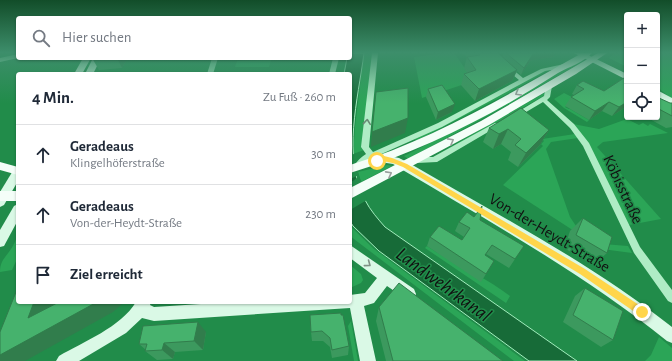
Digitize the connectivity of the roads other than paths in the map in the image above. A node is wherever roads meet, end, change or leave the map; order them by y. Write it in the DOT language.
graph roads {
  1 [pos="373,70"];
  2 [pos="510,70"];
  3 [pos="544,70"];
  4 [pos="557,70"];
  5 [pos="571,70"];
  6 [pos="615,70"];
  7 [pos="624,75"];
  8 [pos="523,81"];
  9 [pos="549,86"];
  10 [pos="660,94"];
  11 [pos="543,99"];
  12 [pos="672,102"];
  13 [pos="371,155"];
  14 [pos="384,159"];
  15 [pos="417,160"];
  16 [pos="0,166"];
  17 [pos="405,166"];
  18 [pos="355,167"];
  19 [pos="16,170"];
  20 [pos="16,174"];
  21 [pos="352,193"];
  22 [pos="16,196"];
  23 [pos="1,198"];
  24 [pos="16,213"];
  25 [pos="0,242"];
  26 [pos="352,252"];
  27 [pos="386,277"];
  28 [pos="667,284"];
  29 [pos="672,298"];
  30 [pos="352,302"];
  31 [pos="356,302"];
  32 [pos="322,304"];
  33 [pos="422,304"];
  34 [pos="142,306"];
  35 [pos="672,336"];
  36 [pos="64,361"];
  37 [pos="368,361"];
  13 -- 1 [label="street, one-way"];
  2 -- 8 [label="street"];
  3 -- 8 [label="street"];
  4 -- 14 [label="main road, one-way"];
  5 -- 9 [label="main road"];
  6 -- 7 [label="main road"];
  8 -- 13 [label="street"];
  9 -- 11 [label="street"];
  15 -- 9 [label="main road, one-way"];
  10 -- 12 [label="main road"];
  11 -- 15 [label="street"];
  11 -- 28 [label="street, Köbisstraße"];
  13 -- 18 [label="street"];
  14 -- 17 [label="main road, Von-der-Heydt-Straße"];
  14 -- 18 [label="main road"];
  15 -- 17 [label="main road"];
  16 -- 19 [label="main road"];
  21 -- 17 [label="main road, one-way"];
  17 -- 35 [label="main road, Von-der-Heydt-Straße"];
  20 -- 23 [label="main road"];
  22 -- 23 [label="main road"];
  24 -- 25 [label="main road"];
  26 -- 27 [label="main road, one-way"];
  27 -- 31 [label="main road"];
  27 -- 33 [label="main road"];
  28 -- 29 [label="street, Köbisstraße"];
  30 -- 31 [label="main road"];
  31 -- 37 [label="main road"];
  32 -- 34 [label="main road"];
  34 -- 36 [label="main road"];
}
